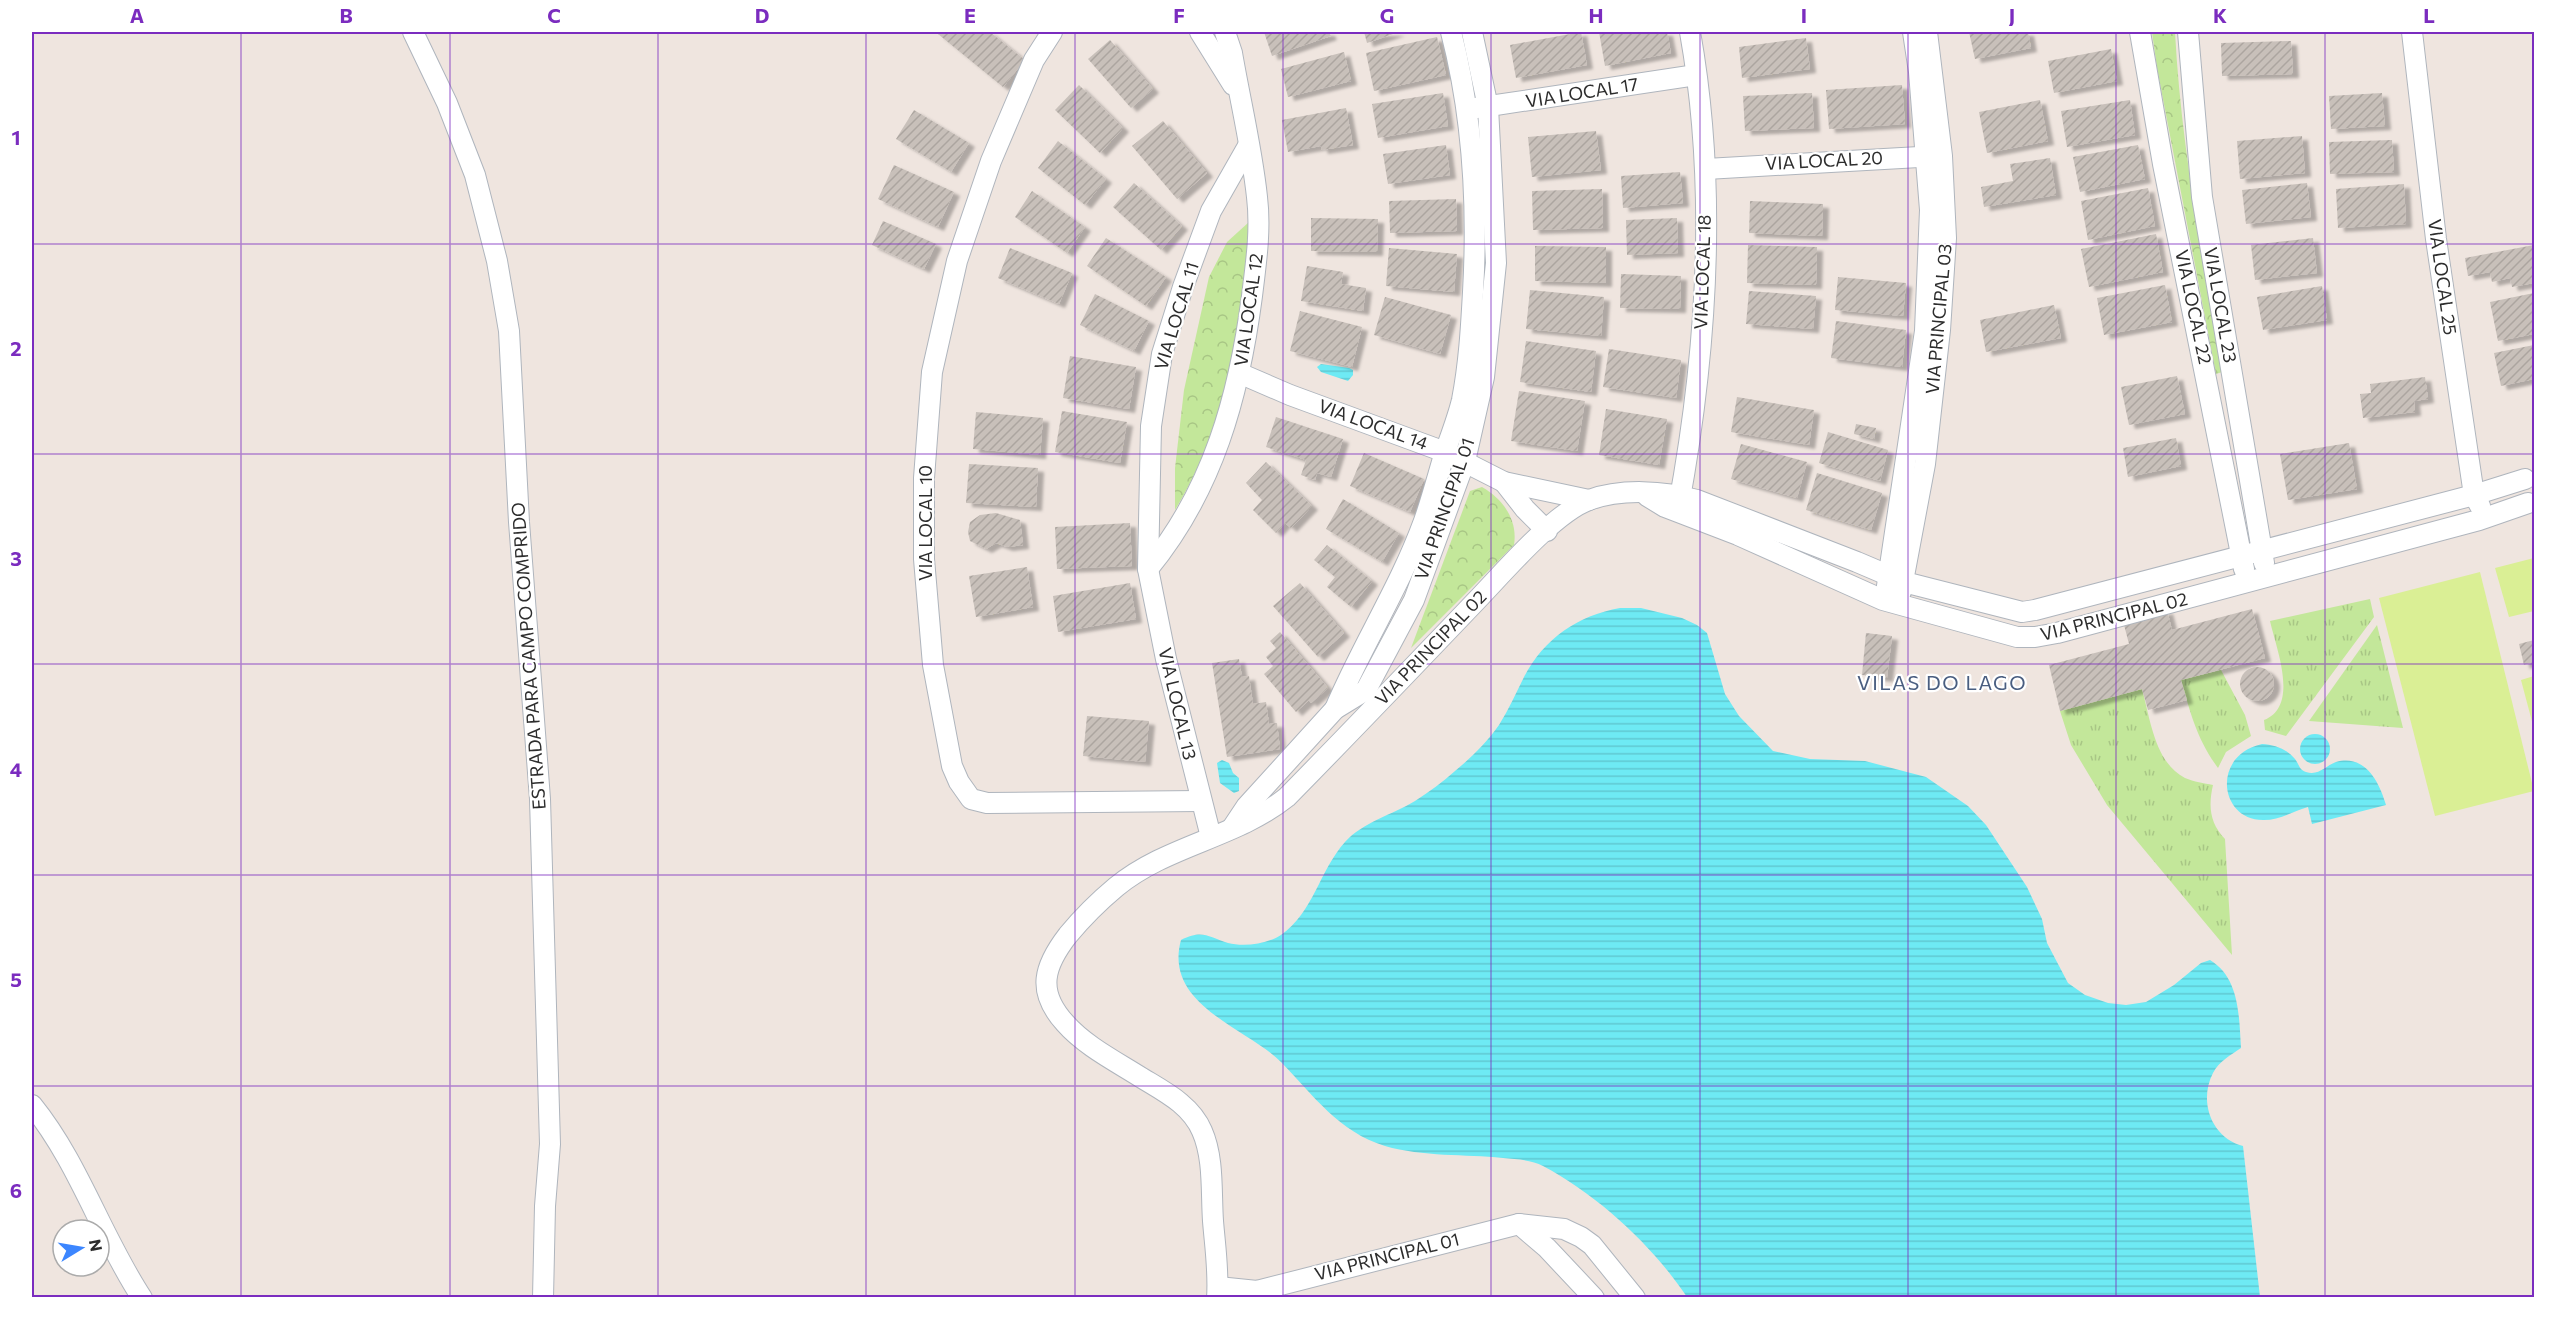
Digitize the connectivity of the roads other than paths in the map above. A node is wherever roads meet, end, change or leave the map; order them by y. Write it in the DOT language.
graph roads {
  1 [pos="413,32"];
  2 [pos="1052,32"];
  3 [pos="1200,32"];
  4 [pos="1225,32"];
  5 [pos="1451,32"];
  6 [pos="1472,32"];
  7 [pos="1690,32"];
  8 [pos="1912,32"];
  9 [pos="1927,32"];
  10 [pos="2140,32"];
  11 [pos="2188,32"];
  12 [pos="2412,32"];
  13 [pos="1696,75"];
  14 [pos="1239,95"];
  15 [pos="1488,107"];
  16 [pos="1467,109"];
  17 [pos="1248,146"];
  18 [pos="1933,155"];
  19 [pos="1706,169"];
  20 [pos="1239,373"];
  21 [pos="2234,386"];
  22 [pos="2210,388"];
  23 [pos="1445,452"];
  24 [pos="1465,461"];
  25 [pos="2530,472"];
  26 [pos="1504,482"];
  27 [pos="2474,495"];
  28 [pos="1589,500"];
  29 [pos="1679,504"];
  30 [pos="2531,506"];
  31 [pos="2479,520"];
  32 [pos="1546,531"];
  33 [pos="2252,553"];
  34 [pos="1148,569"];
  35 [pos="2267,577"];
  36 [pos="1897,579"];
  37 [pos="2246,583"];
  38 [pos="1891,602"];
  39 [pos="1335,709"];
  40 [pos="1200,801"];
  41 [pos="1232,828"];
  42 [pos="1211,837"];
  43 [pos="32,1105"];
  44 [pos="1519,1224"];
  45 [pos="1217,1292"];
  46 [pos="142,1298"];
  47 [pos="543,1298"];
  48 [pos="1594,1298"];
  49 [pos="1635,1298"];
  1 -- 47 [label="street, ESTRADA PARA CAMPO COMPRIDO"];
  2 -- 40 [label="street, VIA LOCAL 10"];
  3 -- 14 [label="street"];
  4 -- 14 [label="street, VIA LOCAL 12"];
  5 -- 16 [label="street, VIA PRINCIPAL 01"];
  6 -- 15 [label="street, VIA PRINCIPAL 01"];
  7 -- 13 [label="street, VIA LOCAL 18"];
  8 -- 18 [label="street, VIA PRINCIPAL 03"];
  9 -- 18 [label="street, VIA PRINCIPAL 03"];
  10 -- 22 [label="street, VIA LOCAL 22"];
  11 -- 21 [label="street, VIA LOCAL 23"];
  12 -- 27 [label="street, VIA LOCAL 25"];
  13 -- 15 [label="street, VIA LOCAL 17"];
  13 -- 19 [label="street, VIA LOCAL 18"];
  14 -- 17 [label="street, VIA LOCAL 12"];
  15 -- 16 [label="street, VIA LOCAL 17"];
  15 -- 24 [label="street, VIA PRINCIPAL 01"];
  16 -- 23 [label="street, VIA PRINCIPAL 01"];
  17 -- 20 [label="street, VIA LOCAL 12"];
  17 -- 34 [label="street, VIA LOCAL 11"];
  18 -- 19 [label="street, VIA LOCAL 20"];
  18 -- 36 [label="street, VIA PRINCIPAL 03"];
  19 -- 29 [label="street, VIA LOCAL 18"];
  20 -- 23 [label="street, VIA LOCAL 14"];
  20 -- 34 [label="street, VIA LOCAL 12"];
  21 -- 22 [label="street"];
  21 -- 33 [label="street, VIA LOCAL 23"];
  22 -- 33 [label="street, VIA LOCAL 22"];
  23 -- 24 [label="street, VIA LOCAL 14"];
  23 -- 39 [label="street, VIA PRINCIPAL 01"];
  24 -- 26 [label="street, VIA LOCAL 14"];
  24 -- 39 [label="street, VIA PRINCIPAL 01"];
  25 -- 27 [label="street, VIA PRINCIPAL 02"];
  25 -- 30 [label="street, VIA PRINCIPAL 02"];
  26 -- 28 [label="street, VIA LOCAL 14"];
  26 -- 32 [label="street, VIA LOCAL 14"];
  27 -- 31 [label="street, VIA LOCAL 25"];
  27 -- 33 [label="street, VIA PRINCIPAL 02"];
  28 -- 29 [label="street, VIA PRINCIPAL 02"];
  28 -- 32 [label="street, VIA PRINCIPAL 02"];
  29 -- 36 [label="street, VIA PRINCIPAL 02"];
  29 -- 38 [label="street, VIA PRINCIPAL 02"];
  30 -- 31 [label="street, VIA PRINCIPAL 02"];
  31 -- 35 [label="street, VIA PRINCIPAL 02"];
  32 -- 41 [label="street, VIA PRINCIPAL 02"];
  33 -- 35 [label="street, VIA LOCAL 23"];
  33 -- 36 [label="street, VIA PRINCIPAL 02"];
  33 -- 37 [label="street, VIA LOCAL 22"];
  34 -- 40 [label="street, VIA LOCAL 13"];
  35 -- 37 [label="street, VIA PRINCIPAL 02"];
  36 -- 38 [label="street, VIA PRINCIPAL 03"];
  37 -- 38 [label="street, VIA PRINCIPAL 02"];
  39 -- 41 [label="street, VIA PRINCIPAL 01"];
  40 -- 42 [label="street, VIA LOCAL 13"];
  41 -- 42 [label="street, VIA PRINCIPAL 01"];
  42 -- 45 [label="street, VIA PRINCIPAL 01"];
  43 -- 46 [label="street"];
  44 -- 45 [label="street, VIA PRINCIPAL 01"];
  44 -- 48 [label="street"];
  44 -- 49 [label="street, VIA PRINCIPAL 01"];
}
